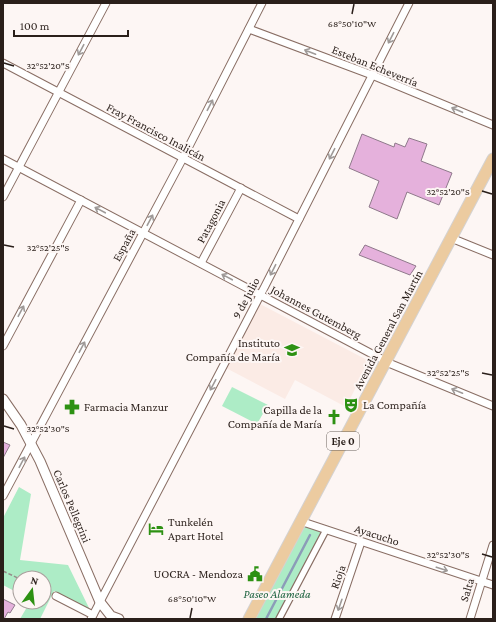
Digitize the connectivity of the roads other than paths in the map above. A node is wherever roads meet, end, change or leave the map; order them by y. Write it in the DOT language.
graph roads {
  1 [pos="106,3"];
  2 [pos="262,3"];
  3 [pos="409,3"];
  4 [pos="249,29"];
  5 [pos="3,63"];
  6 [pos="372,75"];
  7 [pos="59,93"];
  8 [pos="493,125"];
  9 [pos="183,158"];
  10 [pos="3,159"];
  11 [pos="493,159"];
  12 [pos="18,167"];
  13 [pos="241,188"];
  14 [pos="3,197"];
  15 [pos="81,200"];
  16 [pos="299,219"];
  17 [pos="143,233"];
  18 [pos="451,238"];
  19 [pos="493,255"];
  20 [pos="201,263"];
  21 [pos="260,295"];
  22 [pos="3,346"];
  23 [pos="386,361"];
  24 [pos="3,399"];
  25 [pos="493,406"];
  26 [pos="32,444"];
  27 [pos="3,496"];
  28 [pos="300,521"];
  29 [pos="326,530"];
  30 [pos="361,542"];
  31 [pos="493,545"];
  32 [pos="482,582"];
  33 [pos="493,585"];
  34 [pos="56,596"];
  35 [pos="100,602"];
  36 [pos="92,617"];
  37 [pos="119,619"];
  38 [pos="249,619"];
  39 [pos="280,619"];
  40 [pos="336,619"];
  41 [pos="470,619"];
  1 -- 7 [label="street, one-way"];
  2 -- 4 [label="street, España"];
  3 -- 6 [label="street, 9 de Julio, one-way"];
  6 -- 4 [label="street, Esteban Echeverría, one-way"];
  9 -- 4 [label="street, España, one-way"];
  5 -- 7 [label="street, Fray Francisco Inalicán"];
  8 -- 6 [label="street, Esteban Echeverría, one-way"];
  6 -- 16 [label="street, 9 de Julio, one-way"];
  7 -- 9 [label="street, Fray Francisco Inalicán"];
  7 -- 12 [label="street"];
  9 -- 13 [label="street, Fray Francisco Inalicán"];
  17 -- 9 [label="street, España, one-way"];
  10 -- 12 [label="street, Johannes Gutemberg"];
  11 -- 18 [label="main road, Avenida General San Martín / Eje 0"];
  12 -- 14 [label="street"];
  12 -- 15 [label="street, Johannes Gutemberg"];
  13 -- 16 [label="street, Fray Francisco Inalicán"];
  13 -- 20 [label="street, Patagonia"];
  17 -- 15 [label="street, Johannes Gutemberg, one-way"];
  22 -- 15 [label="street, one-way"];
  16 -- 21 [label="street, 9 de Julio, one-way"];
  17 -- 20 [label="street, Johannes Gutemberg"];
  26 -- 17 [label="street, España, one-way"];
  18 -- 19 [label="street"];
  18 -- 23 [label="main road, Avenida General San Martín / Eje 0"];
  21 -- 20 [label="street, Johannes Gutemberg, one-way"];
  21 -- 23 [label="street, Johannes Gutemberg"];
  21 -- 35 [label="street, 9 de Julio, one-way"];
  25 -- 23 [label="street, Johannes Gutemberg, one-way"];
  23 -- 28 [label="main road, Avenida General San Martín / Eje 0"];
  24 -- 26 [label="street, Carlos Pellegrini"];
  27 -- 26 [label="street, España, one-way"];
  26 -- 35 [label="street, Carlos Pellegrini"];
  28 -- 29 [label="street, Ayacucho"];
  28 -- 38 [label="main road, Avenida General San Martín / Eje 0"];
  29 -- 30 [label="street, Ayacucho"];
  29 -- 39 [label="street"];
  30 -- 32 [label="street, Ayacucho, one-way"];
  30 -- 40 [label="street, Rioja, one-way"];
  31 -- 32 [label="street, Salta"];
  32 -- 33 [label="street, Ayacucho"];
  32 -- 41 [label="street, Salta"];
  34 -- 36 [label="street"];
  35 -- 36 [label="street, 9 de Julio"];
  35 -- 37 [label="street, Carlos Pellegrini"];
}
